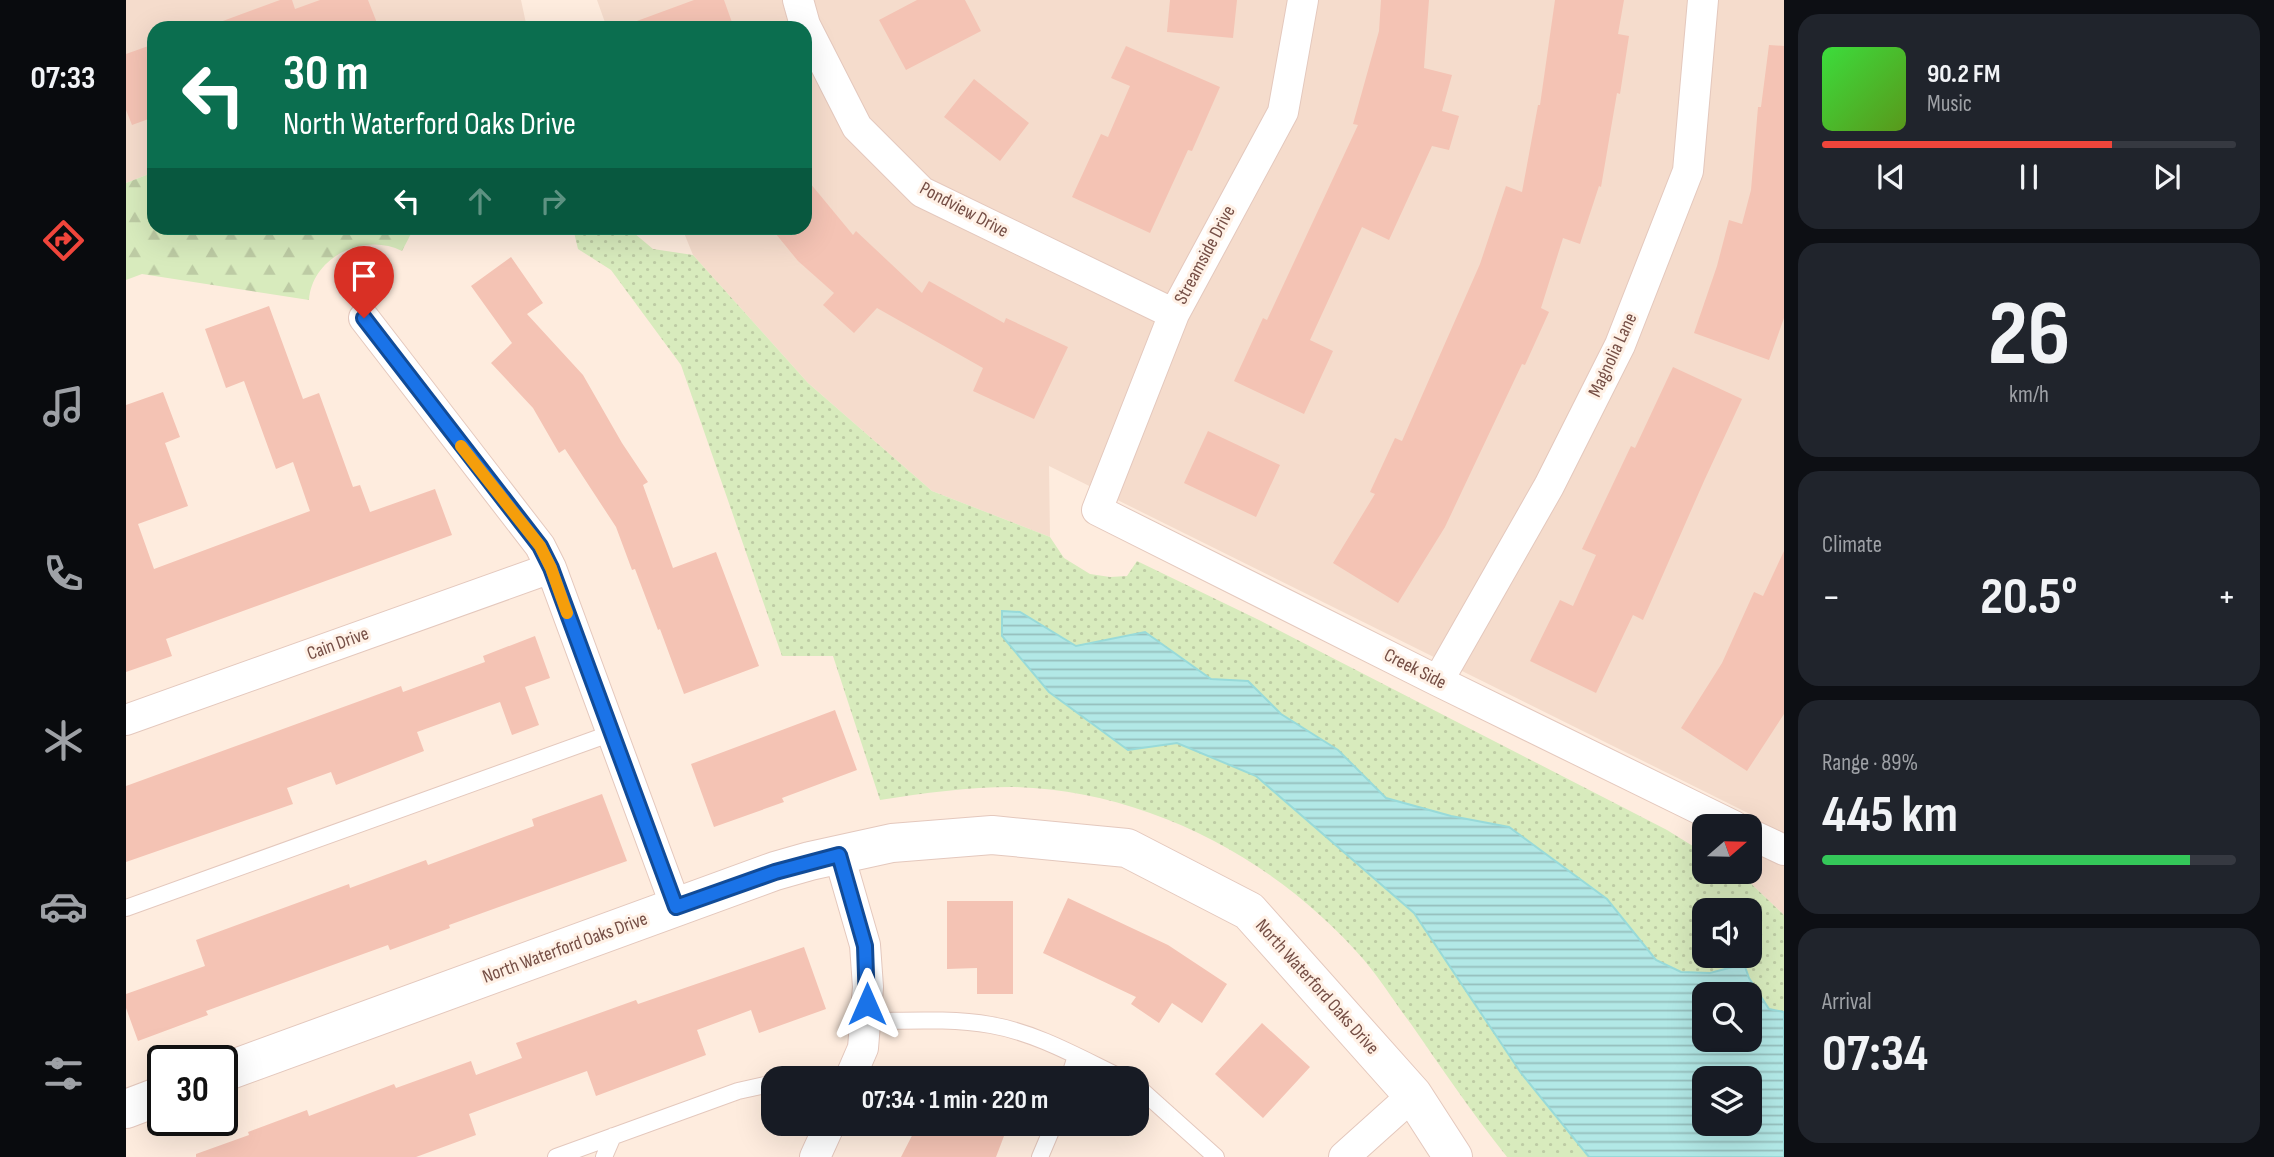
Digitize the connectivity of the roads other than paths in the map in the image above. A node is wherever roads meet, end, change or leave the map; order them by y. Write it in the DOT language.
graph roads {
  1 [pos="798,0"];
  2 [pos="1303,0"];
  3 [pos="1703,0"];
  4 [pos="804,21"];
  5 [pos="812,39"];
  6 [pos="1174,314"];
  7 [pos="364,318"];
  8 [pos="1097,510"];
  9 [pos="551,568"];
  10 [pos="1438,681"];
  11 [pos="126,720"];
  12 [pos="612,733"];
  13 [pos="1710,814"];
  14 [pos="1762,840"];
  15 [pos="1784,850"];
  16 [pos="839,855"];
  17 [pos="676,907"];
  18 [pos="126,908"];
  19 [pos="865,1021"];
  20 [pos="1076,1056"];
  21 [pos="855,1066"];
  22 [pos="1073,1066"];
  23 [pos="1097,1066"];
  24 [pos="238,1067"];
  25 [pos="761,1086"];
  26 [pos="1413,1095"];
  27 [pos="1149,1097"];
  28 [pos="147,1101"];
  29 [pos="126,1109"];
  30 [pos="613,1136"];
  31 [pos="825,1136"];
  32 [pos="1049,1136"];
  33 [pos="556,1157"];
  34 [pos="604,1157"];
  35 [pos="816,1157"];
  36 [pos="1040,1157"];
  37 [pos="1216,1157"];
  38 [pos="1344,1157"];
  39 [pos="1453,1157"];
  1 -- 4 [label="street, Pondview Drive"];
  2 -- 6 [label="street, Streamside Drive"];
  3 -- 10 [label="street, Magnolia Lane"];
  5 -- 6 [label="street, Pondview Drive"];
  6 -- 8 [label="street, Streamside Drive"];
  7 -- 9 [label="street"];
  8 -- 10 [label="street, Creek Side"];
  9 -- 11 [label="street, Cain Drive"];
  9 -- 12 [label="street"];
  10 -- 13 [label="street, Creek Side"];
  12 -- 17 [label="street"];
  12 -- 18 [label="lane"];
  14 -- 15 [label="street"];
  16 -- 17 [label="street, North Waterford Oaks Drive"];
  16 -- 19 [label="street"];
  16 -- 26 [label="street, North Waterford Oaks Drive"];
  17 -- 24 [label="street, North Waterford Oaks Drive"];
  19 -- 20 [label="lane"];
  19 -- 21 [label="street"];
  20 -- 22 [label="lane"];
  20 -- 23 [label="lane"];
  25 -- 30 [label="lane"];
  26 -- 38 [label="street"];
  26 -- 39 [label="street, North Waterford Oaks Drive"];
  27 -- 37 [label="lane"];
  28 -- 29 [label="street"];
  30 -- 33 [label="lane"];
  30 -- 34 [label="lane"];
  31 -- 35 [label="street"];
  32 -- 36 [label="lane"];
}
